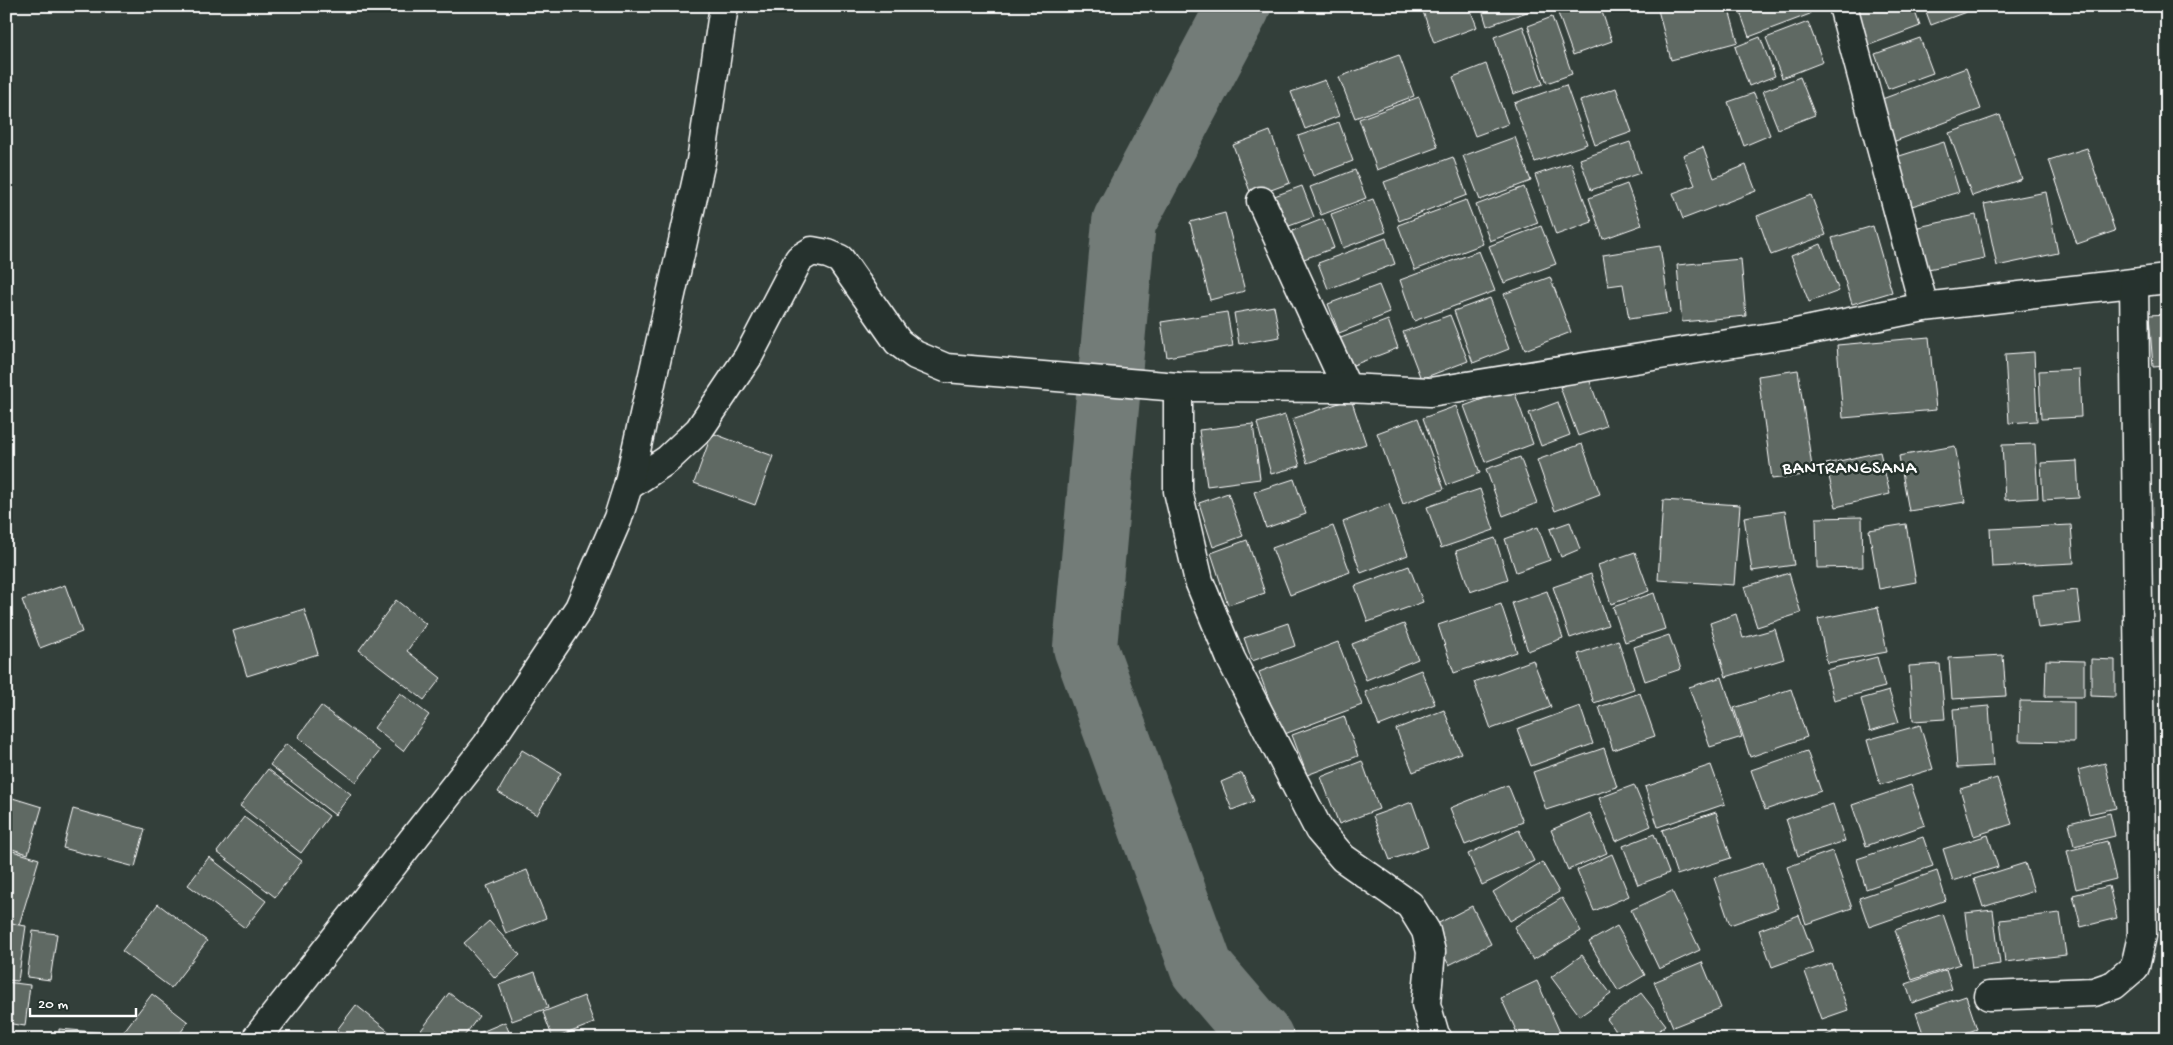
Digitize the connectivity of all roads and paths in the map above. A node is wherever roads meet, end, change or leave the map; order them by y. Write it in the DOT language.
graph roads {
  1 [pos="724,6"];
  2 [pos="1843,6"];
  3 [pos="1261,201"];
  4 [pos="2167,278"];
  5 [pos="2134,282"];
  6 [pos="1924,307"];
  7 [pos="1178,387"];
  8 [pos="1346,388"];
  9 [pos="628,486"];
  10 [pos="1989,996"];
  11 [pos="256,1039"];
  12 [pos="1438,1039"];
  1 -- 9 [label="street"];
  2 -- 6 [label="street"];
  3 -- 8 [label="street"];
  4 -- 5 [label="street"];
  5 -- 6 [label="street"];
  5 -- 10 [label="street"];
  6 -- 8 [label="street"];
  7 -- 8 [label="street"];
  7 -- 9 [label="street"];
  7 -- 12 [label="street"];
  9 -- 11 [label="street"];
}
